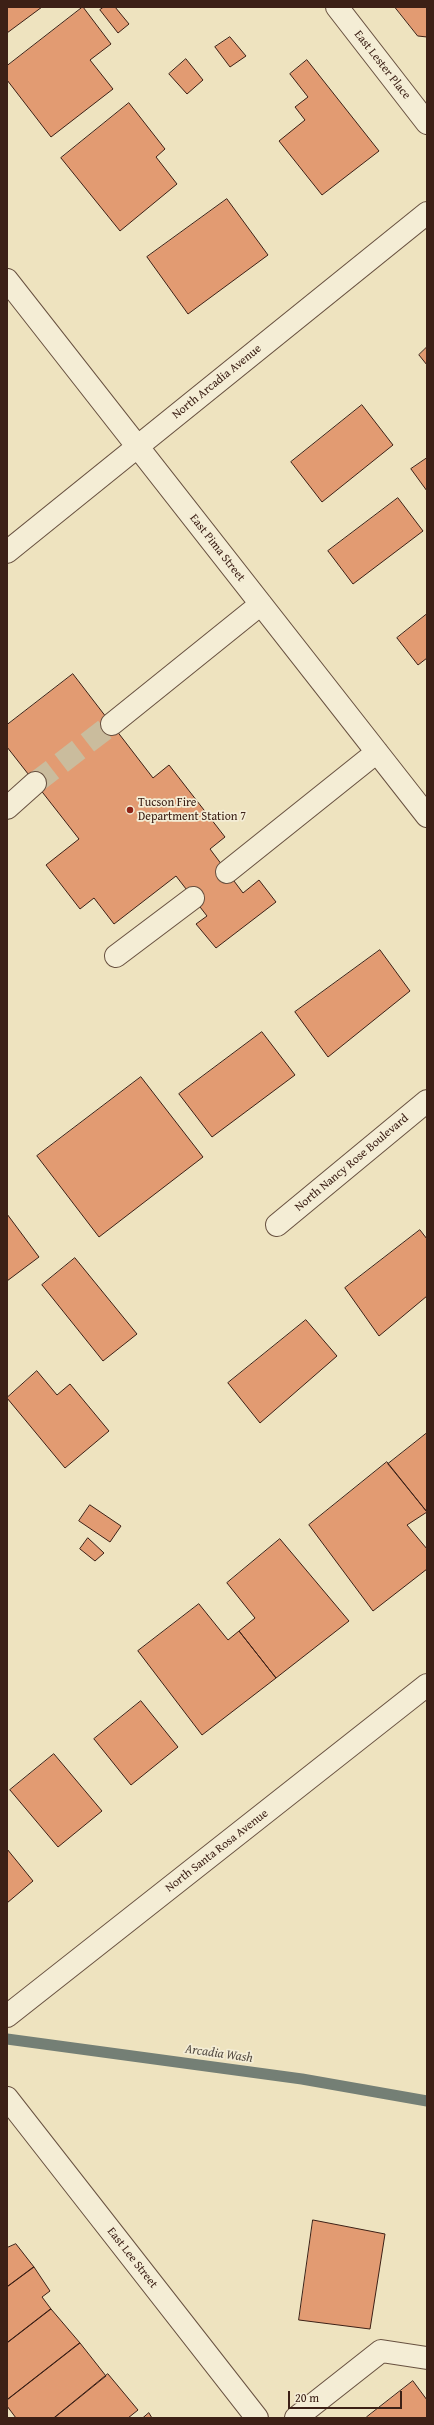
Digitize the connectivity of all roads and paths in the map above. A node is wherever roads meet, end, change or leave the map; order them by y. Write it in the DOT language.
graph roads {
  1 [pos="337,7"];
  2 [pos="427,123"];
  3 [pos="427,213"];
  4 [pos="7,280"];
  5 [pos="137,446"];
  6 [pos="7,552"];
  7 [pos="261,604"];
  8 [pos="112,724"];
  9 [pos="377,752"];
  10 [pos="35,783"];
  11 [pos="7,808"];
  12 [pos="427,816"];
  13 [pos="227,872"];
  14 [pos="193,898"];
  15 [pos="116,956"];
  16 [pos="427,1101"];
  17 [pos="277,1225"];
  18 [pos="427,1685"];
  19 [pos="7,2016"];
  20 [pos="7,2098"];
  21 [pos="427,2358"];
  22 [pos="257,2418"];
  23 [pos="296,2418"];
  1 -- 2 [label="street, East Lester Place"];
  3 -- 5 [label="street, North Arcadia Avenue"];
  4 -- 5 [label="street, East Pima Street"];
  5 -- 6 [label="street, North Arcadia Avenue"];
  5 -- 7 [label="street, East Pima Street"];
  7 -- 8 [label="street"];
  7 -- 9 [label="street, East Pima Street"];
  9 -- 12 [label="street, East Pima Street"];
  9 -- 13 [label="street"];
  10 -- 11 [label="street"];
  14 -- 15 [label="street"];
  16 -- 17 [label="street, North Nancy Rose Boulevard"];
  18 -- 19 [label="street, North Santa Rosa Avenue"];
  20 -- 22 [label="street, East Lee Street"];
  21 -- 23 [label="street"];
}
